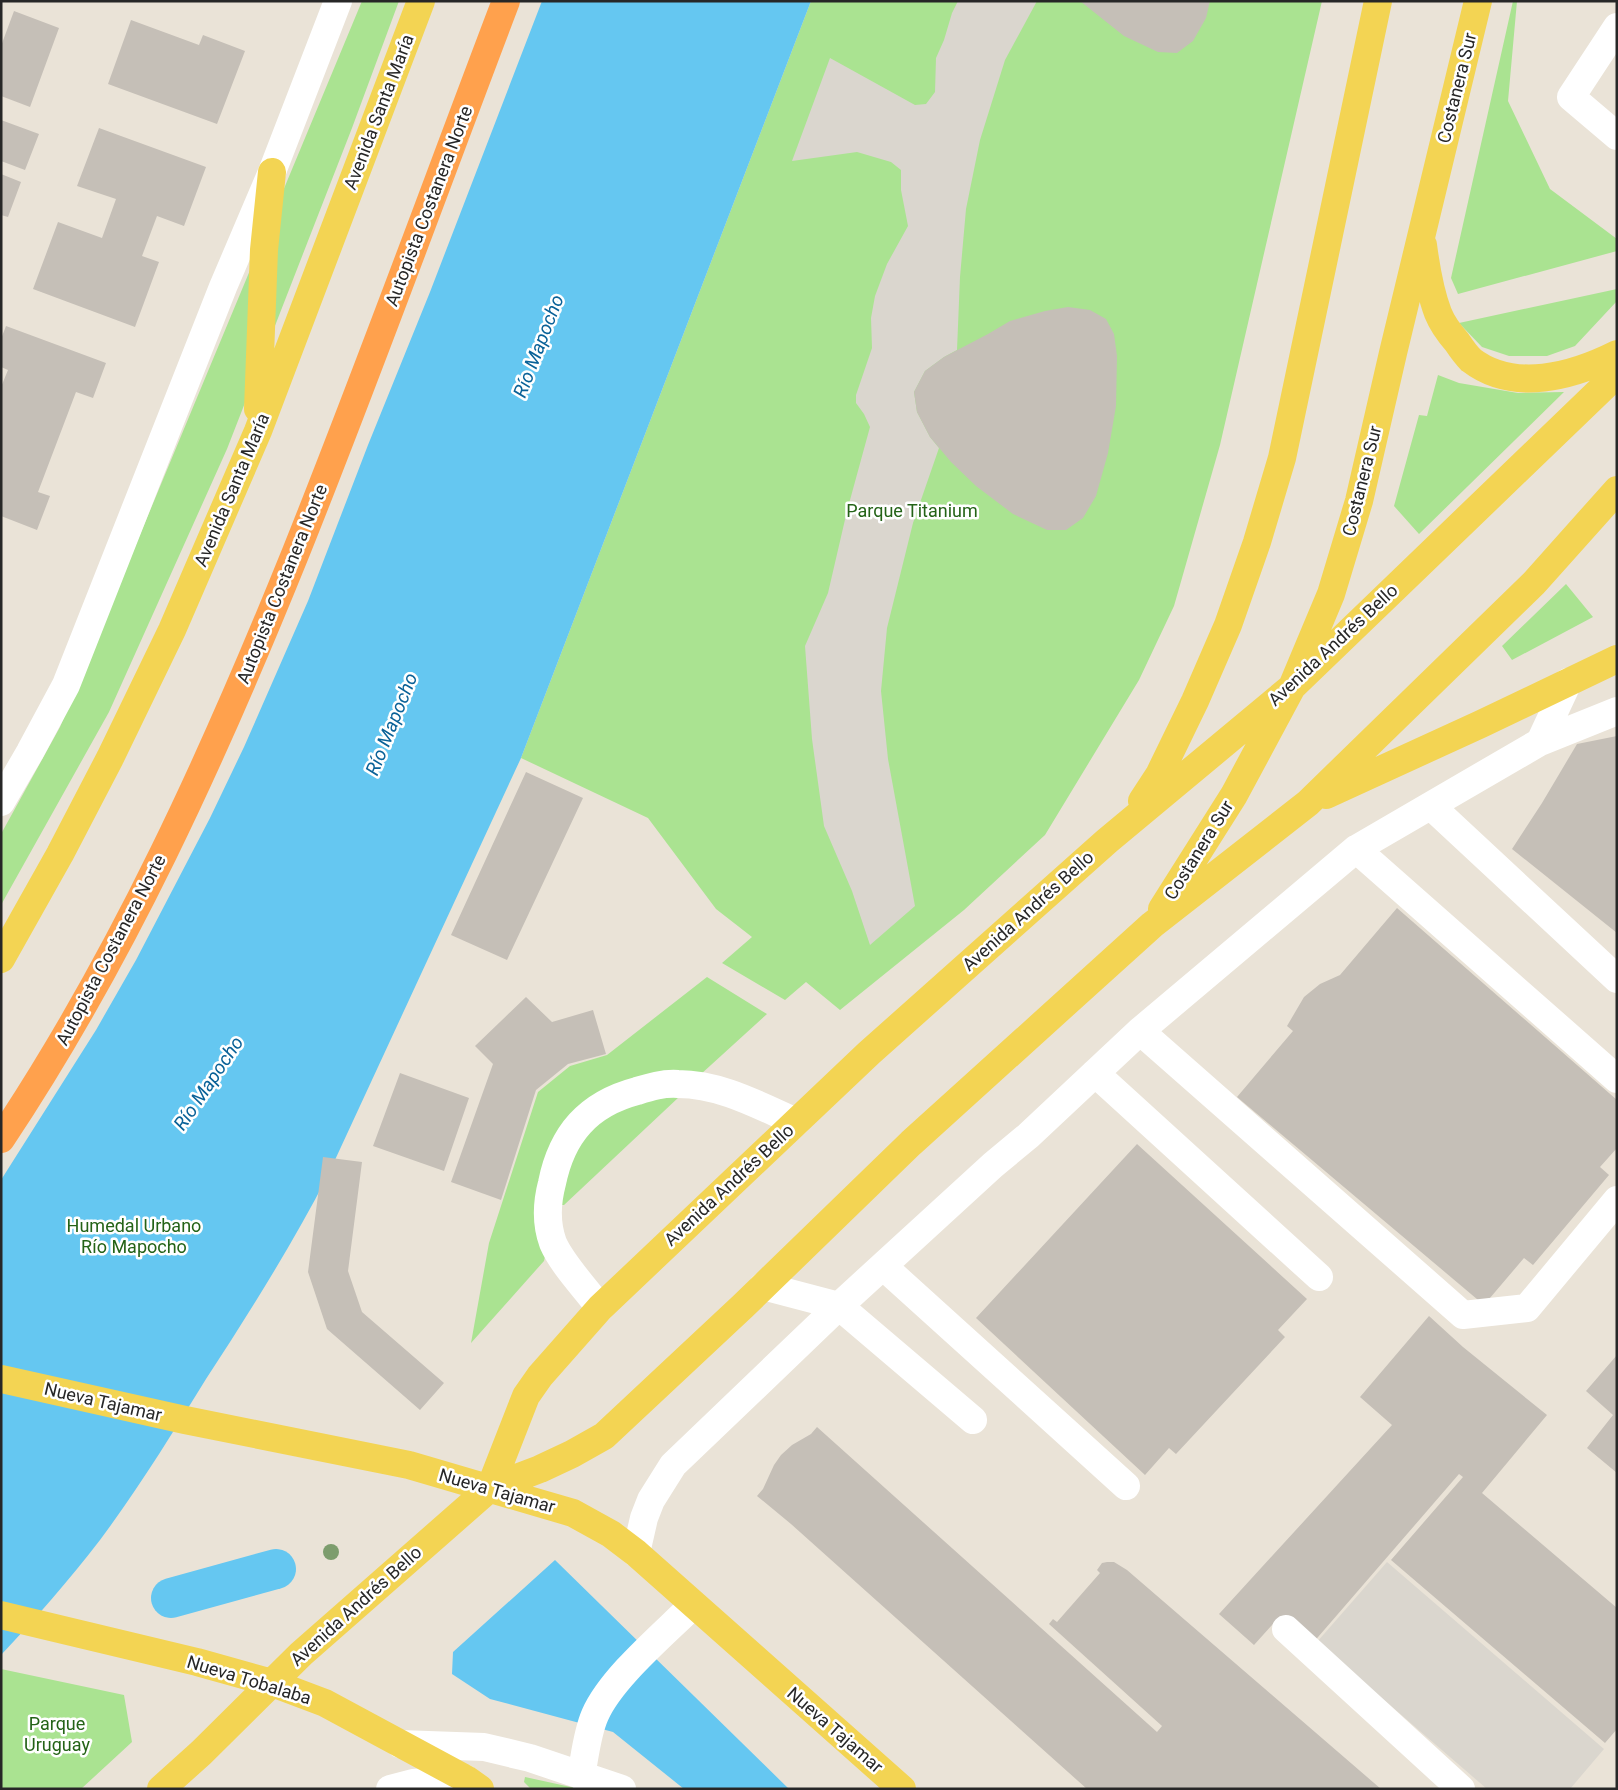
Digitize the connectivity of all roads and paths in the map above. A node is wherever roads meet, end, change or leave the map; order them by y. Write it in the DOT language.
graph roads {
  1 [pos="338,1"];
  2 [pos="421,1"];
  3 [pos="506,1"];
  4 [pos="1378,1"];
  5 [pos="1478,1"];
  6 [pos="1616,30"];
  7 [pos="1617,136"];
  8 [pos="272,172"];
  9 [pos="1421,232"];
  10 [pos="1617,354"];
  11 [pos="1617,374"];
  12 [pos="258,431"];
  13 [pos="1617,490"];
  14 [pos="1617,659"];
  15 [pos="1568,682"];
  16 [pos="1292,686"];
  17 [pos="1617,711"];
  18 [pos="1540,742"];
  19 [pos="1,802"];
  20 [pos="1308,803"];
  21 [pos="1431,806"];
  22 [pos="1107,841"];
  23 [pos="1356,850"];
  24 [pos="1152,925"];
  25 [pos="1,960"];
  26 [pos="1617,979"];
  27 [pos="1140,1030"];
  28 [pos="1095,1073"];
  29 [pos="1617,1079"];
  30 [pos="796,1122"];
  31 [pos="1,1139"];
  32 [pos="1617,1200"];
  33 [pos="883,1266"];
  34 [pos="1319,1277"];
  35 [pos="763,1286"];
  36 [pos="839,1306"];
  37 [pos="600,1308"];
  38 [pos="1,1379"];
  39 [pos="972,1420"];
  40 [pos="1126,1486"];
  41 [pos="490,1488"];
  42 [pos="636,1553"];
  43 [pos="693,1605"];
  44 [pos="1,1615"];
  45 [pos="1286,1629"];
  46 [pos="272,1683"];
  47 [pos="400,1744"];
  48 [pos="581,1776"];
  49 [pos="473,1784"];
  50 [pos="160,1789"];
  51 [pos="390,1789"];
  52 [pos="622,1789"];
  53 [pos="902,1789"];
  54 [pos="1461,1789"];
  1 -- 8 [label="street"];
  2 -- 12 [label="main road, Avenida Santa María"];
  3 -- 31 [label="highway, Autopista Costanera Norte"];
  4 -- 22 [label="main road"];
  5 -- 9 [label="main road, Costanera Sur"];
  6 -- 7 [label="street"];
  8 -- 12 [label="main road"];
  8 -- 19 [label="street"];
  9 -- 10 [label="main road"];
  9 -- 16 [label="main road, Costanera Sur"];
  11 -- 16 [label="main road, Avenida Andrés Bello"];
  12 -- 25 [label="main road, Avenida Santa María"];
  13 -- 20 [label="main road, Avenida Andrés Bello"];
  14 -- 15 [label="main road, Avenida Andrés Bello"];
  15 -- 18 [label="street"];
  15 -- 20 [label="main road, Avenida Andrés Bello"];
  16 -- 22 [label="main road, Avenida Andrés Bello"];
  16 -- 24 [label="main road, Costanera Sur"];
  17 -- 18 [label="street"];
  18 -- 21 [label="street"];
  20 -- 24 [label="main road, Avenida Andrés Bello"];
  21 -- 23 [label="street"];
  21 -- 26 [label="street"];
  22 -- 30 [label="main road, Avenida Andrés Bello"];
  23 -- 27 [label="street"];
  23 -- 29 [label="street"];
  24 -- 35 [label="main road, Avenida Andrés Bello"];
  27 -- 28 [label="street"];
  27 -- 32 [label="street"];
  28 -- 33 [label="street"];
  28 -- 34 [label="street"];
  30 -- 37 [label="main road, Avenida Andrés Bello"];
  30 -- 37 [label="street"];
  33 -- 36 [label="street"];
  33 -- 40 [label="street"];
  35 -- 36 [label="street"];
  35 -- 41 [label="main road, Avenida Andrés Bello"];
  36 -- 39 [label="street"];
  36 -- 42 [label="street"];
  37 -- 41 [label="main road, Avenida Andrés Bello"];
  38 -- 41 [label="main road, Nueva Tajamar"];
  41 -- 42 [label="main road, Nueva Tajamar"];
  41 -- 46 [label="main road, Avenida Andrés Bello"];
  42 -- 43 [label="main road, Nueva Tajamar"];
  43 -- 48 [label="street"];
  43 -- 53 [label="main road, Nueva Tajamar"];
  44 -- 46 [label="main road, Nueva Tobalaba"];
  45 -- 54 [label="street"];
  46 -- 47 [label="main road, Nueva Tobalaba"];
  46 -- 50 [label="main road, Avenida Andrés Bello"];
  47 -- 48 [label="street"];
  47 -- 49 [label="main road, Nueva Tobalaba"];
  48 -- 52 [label="street"];
  49 -- 51 [label="street"];
}
